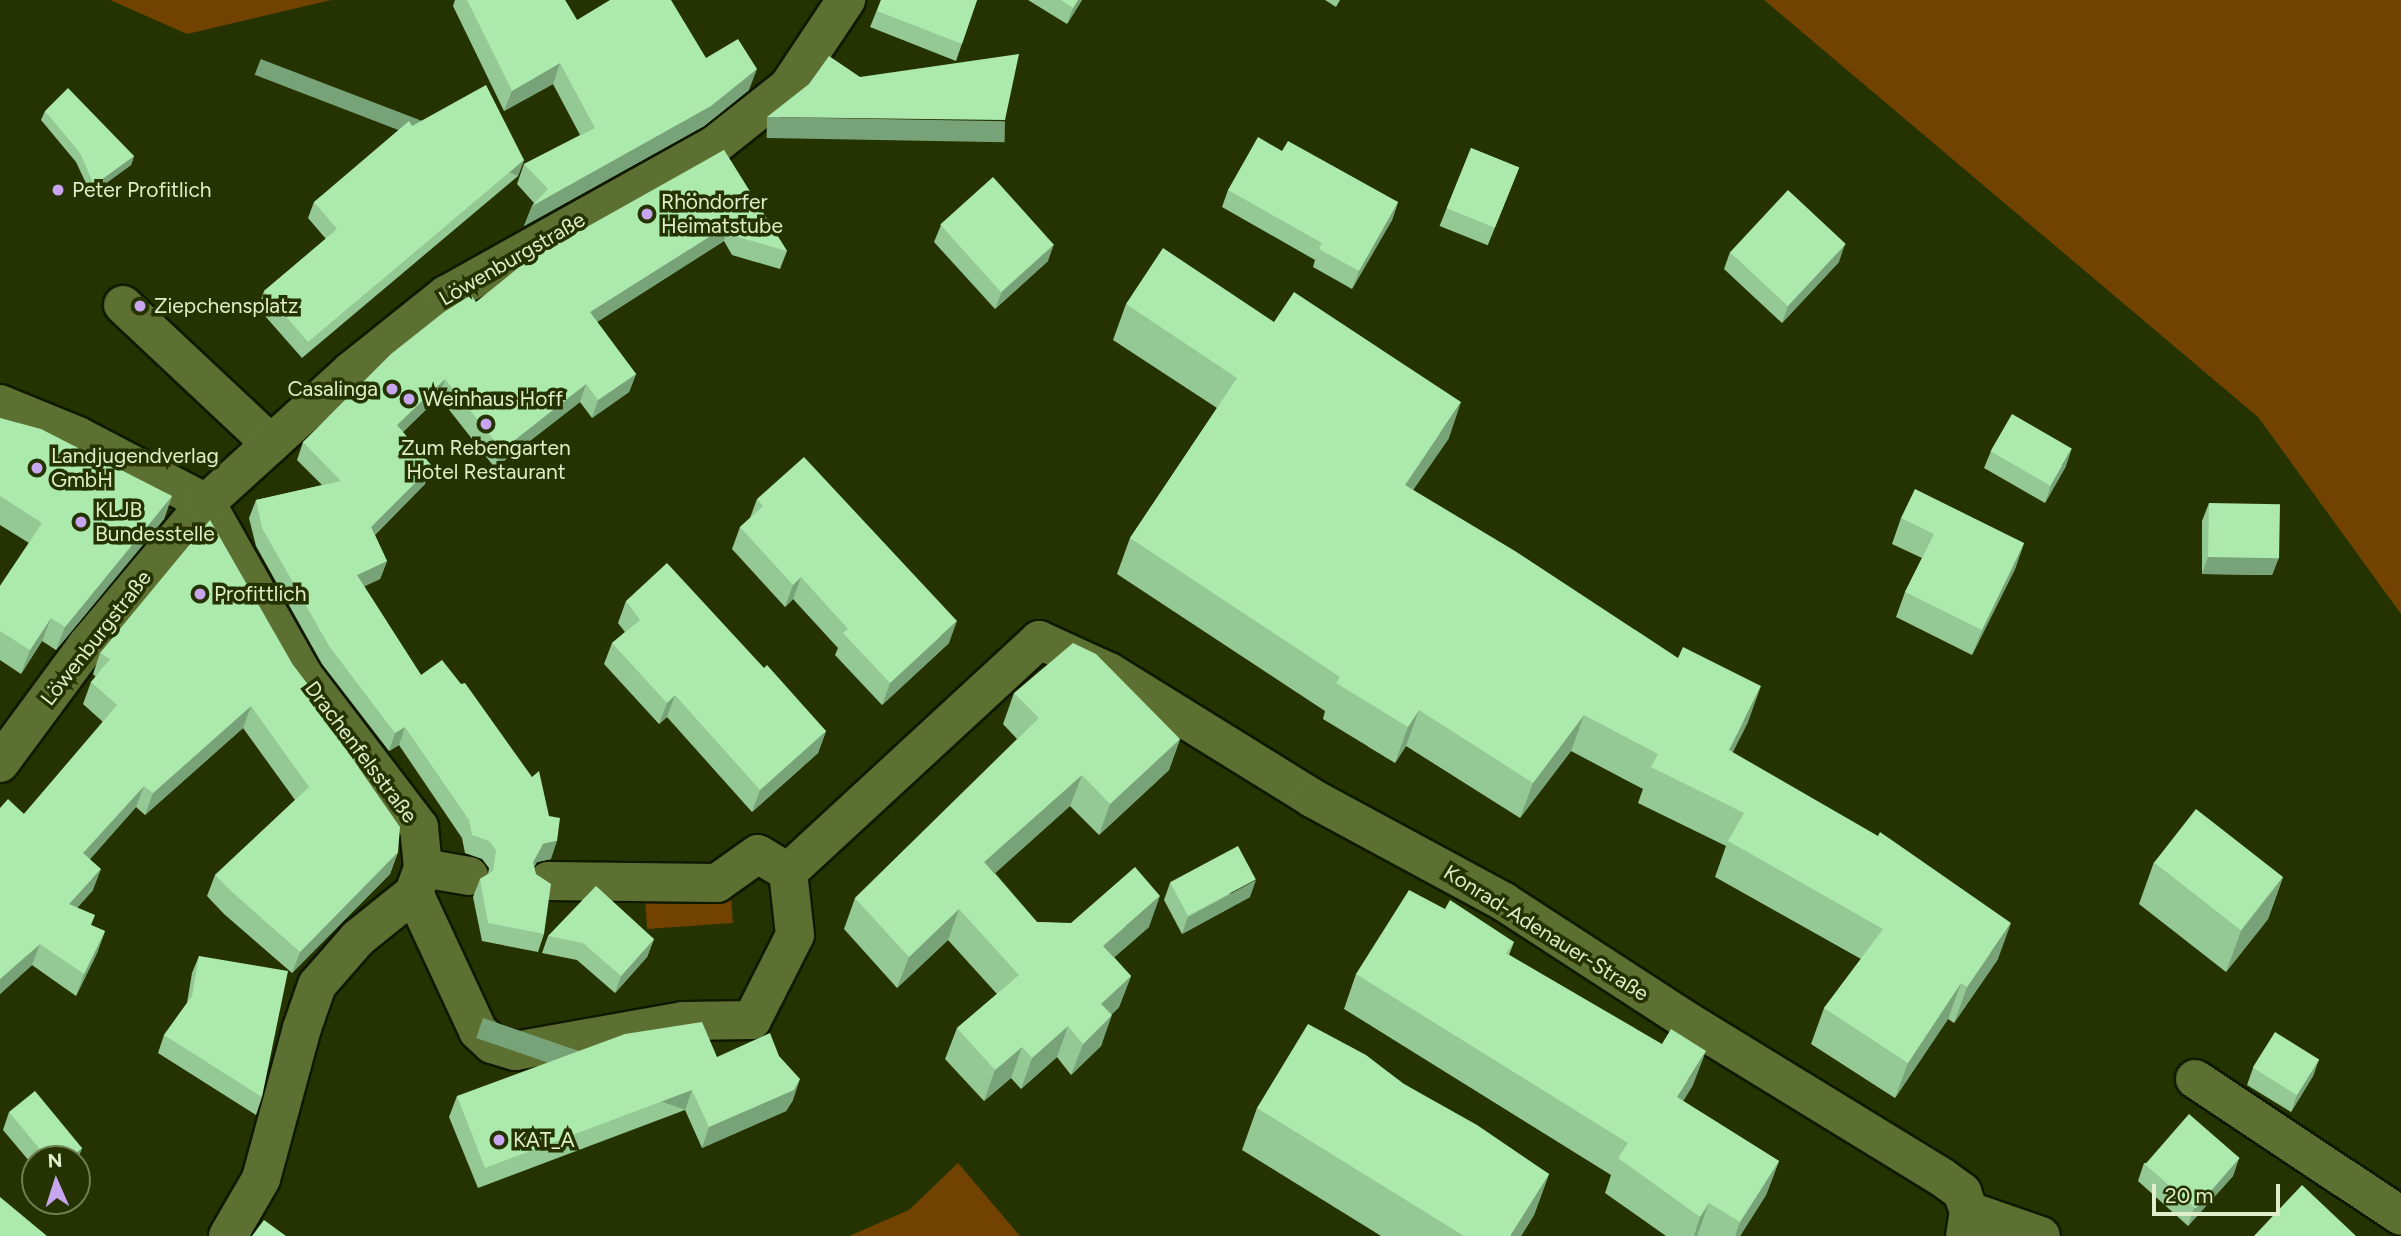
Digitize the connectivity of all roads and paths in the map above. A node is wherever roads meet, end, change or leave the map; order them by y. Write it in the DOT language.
graph roads {
  1 [pos="846,0"];
  2 [pos="123,305"];
  3 [pos="0,404"];
  4 [pos="271,444"];
  5 [pos="206,503"];
  6 [pos="0,763"];
  7 [pos="788,872"];
  8 [pos="469,876"];
  9 [pos="419,880"];
  10 [pos="548,881"];
  11 [pos="2195,1079"];
  12 [pos="2401,1216"];
  13 [pos="1967,1224"];
  14 [pos="228,1236"];
  15 [pos="2041,1236"];
  1 -- 4 [label="street, Löwenburgstraße"];
  2 -- 4 [label="street"];
  3 -- 5 [label="street"];
  4 -- 5 [label="street, Löwenburgstraße"];
  5 -- 6 [label="street, Löwenburgstraße"];
  5 -- 9 [label="street, Drachenfelsstraße"];
  7 -- 9 [label="street, Drachenfelsstraße"];
  7 -- 10 [label="street"];
  7 -- 13 [label="street, Konrad-Adenauer-Straße"];
  8 -- 9 [label="street"];
  9 -- 14 [label="street"];
  11 -- 12 [label="street"];
  13 -- 15 [label="street, Konrad-Adenauer-Straße"];
}
